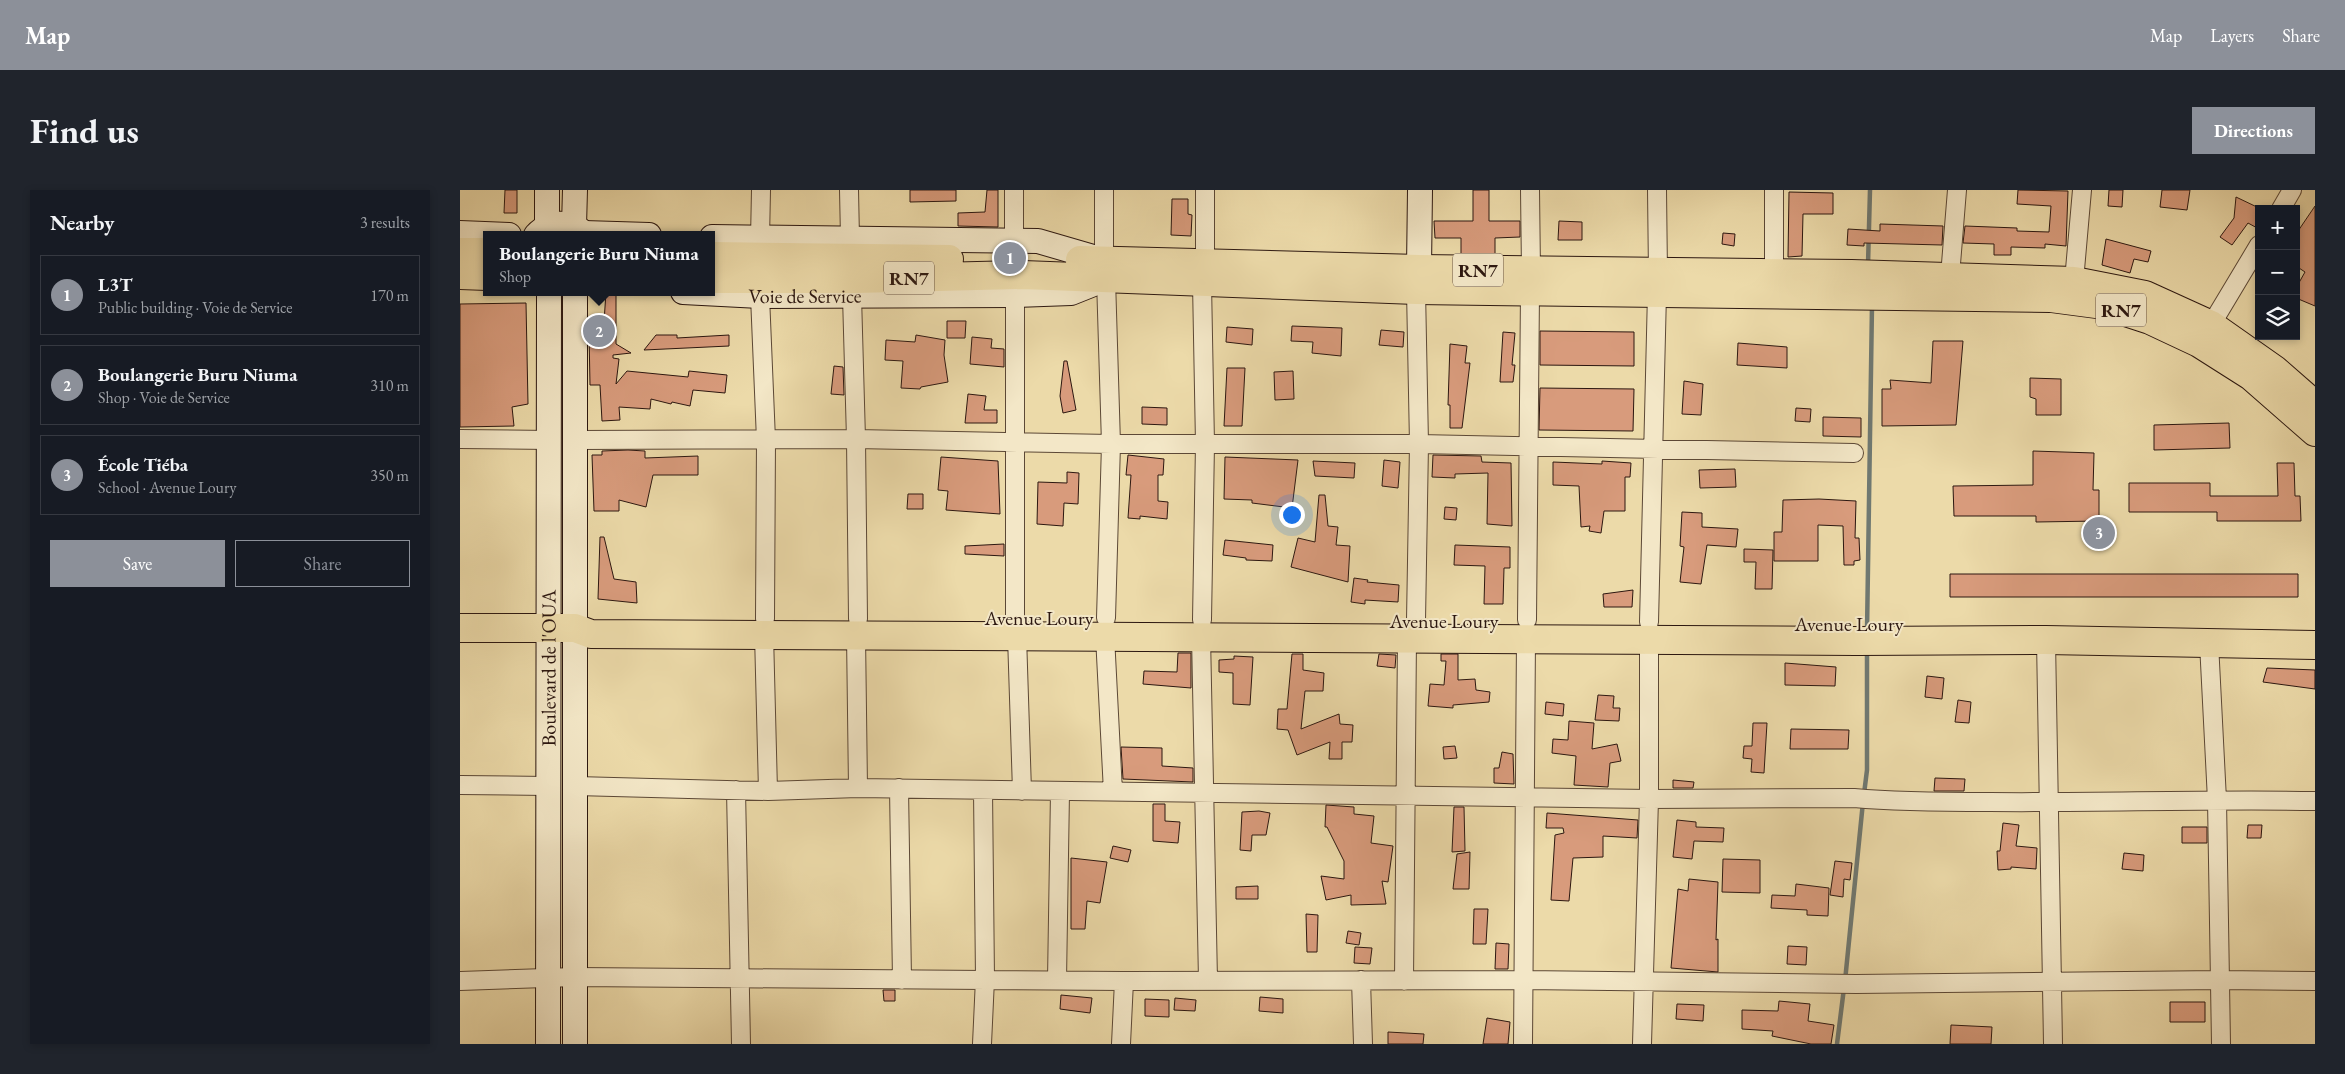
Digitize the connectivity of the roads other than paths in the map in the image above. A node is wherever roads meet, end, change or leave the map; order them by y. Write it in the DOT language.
graph roads {
  1 [pos="547,190"];
  2 [pos="574,190"];
  3 [pos="761,190"];
  4 [pos="849,190"];
  5 [pos="1014,190"];
  6 [pos="1104,190"];
  7 [pos="1205,190"];
  8 [pos="1420,190"];
  9 [pos="1530,190"];
  10 [pos="1657,190"];
  11 [pos="1774,190"];
  12 [pos="1957,190"];
  13 [pos="2082,190"];
  14 [pos="2292,190"];
  15 [pos="2283,205"];
  16 [pos="542,230"];
  17 [pos="582,231"];
  18 [pos="460,233"];
  19 [pos="483,234"];
  20 [pos="715,237"];
  21 [pos="850,238"];
  22 [pos="760,239"];
  23 [pos="1014,241"];
  24 [pos="2256,250"];
  25 [pos="460,252"];
  26 [pos="483,252"];
  27 [pos="715,256"];
  28 [pos="1105,269"];
  29 [pos="1203,272"];
  30 [pos="1774,273"];
  31 [pos="460,275"];
  32 [pos="483,276"];
  33 [pos="1950,276"];
  34 [pos="715,278"];
  35 [pos="1418,280"];
  36 [pos="1531,281"];
  37 [pos="2074,281"];
  38 [pos="1657,283"];
  39 [pos="1852,284"];
  40 [pos="1890,285"];
  41 [pos="460,288"];
  42 [pos="483,288"];
  43 [pos="715,294"];
  44 [pos="1015,295"];
  45 [pos="550,296"];
  46 [pos="575,296"];
  47 [pos="760,296"];
  48 [pos="852,296"];
  49 [pos="2211,325"];
  50 [pos="2315,405"];
  51 [pos="2315,432"];
  52 [pos="460,439"];
  53 [pos="856,439"];
  54 [pos="550,440"];
  55 [pos="577,440"];
  56 [pos="766,440"];
  57 [pos="1015,442"];
  58 [pos="1111,444"];
  59 [pos="1205,444"];
  60 [pos="1419,444"];
  61 [pos="1527,448"];
  62 [pos="1652,450"];
  63 [pos="1854,453"];
  64 [pos="765,627"];
  65 [pos="857,627"];
  66 [pos="1016,627"];
  67 [pos="1106,627"];
  68 [pos="2315,627"];
  69 [pos="460,628"];
  70 [pos="548,628"];
  71 [pos="575,628"];
  72 [pos="1201,628"];
  73 [pos="1412,629"];
  74 [pos="1527,629"];
  75 [pos="1649,630"];
  76 [pos="1866,633"];
  77 [pos="2046,640"];
  78 [pos="2209,643"];
  79 [pos="2315,645"];
  80 [pos="460,785"];
  81 [pos="547,786"];
  82 [pos="576,786"];
  83 [pos="858,788"];
  84 [pos="899,788"];
  85 [pos="736,790"];
  86 [pos="983,790"];
  87 [pos="768,791"];
  88 [pos="1022,791"];
  89 [pos="1060,792"];
  90 [pos="1112,792"];
  91 [pos="1203,793"];
  92 [pos="1406,796"];
  93 [pos="1525,796"];
  94 [pos="1649,799"];
  95 [pos="2217,800"];
  96 [pos="2315,802"];
  97 [pos="2049,803"];
  98 [pos="575,977"];
  99 [pos="548,978"];
  100 [pos="740,978"];
  101 [pos="985,979"];
  102 [pos="460,980"];
  103 [pos="902,980"];
  104 [pos="1057,980"];
  105 [pos="1208,980"];
  106 [pos="1361,980"];
  107 [pos="1524,980"];
  108 [pos="2220,980"];
  109 [pos="1124,981"];
  110 [pos="1404,981"];
  111 [pos="2315,981"];
  112 [pos="1644,982"];
  113 [pos="2050,982"];
  114 [pos="548,1044"];
  115 [pos="575,1044"];
  116 [pos="741,1044"];
  117 [pos="982,1044"];
  118 [pos="1121,1044"];
  119 [pos="1362,1044"];
  120 [pos="1523,1044"];
  121 [pos="1642,1044"];
  122 [pos="2053,1044"];
  123 [pos="2221,1044"];
  1 -- 16 [label="main road"];
  2 -- 17 [label="main road"];
  3 -- 22 [label="street"];
  4 -- 21 [label="street"];
  5 -- 23 [label="street"];
  6 -- 28 [label="street"];
  7 -- 29 [label="street"];
  8 -- 35 [label="main road"];
  9 -- 36 [label="street"];
  10 -- 38 [label="street"];
  11 -- 30 [label="street"];
  12 -- 33 [label="street"];
  13 -- 37 [label="street"];
  14 -- 15 [label="street"];
  16 -- 17 [label="main road"];
  18 -- 19 [label="main road"];
  20 -- 22 [label="main road"];
  21 -- 22 [label="main road"];
  21 -- 23 [label="main road"];
  23 -- 28 [label="main road"];
  24 -- 49 [label="street"];
  25 -- 26 [label="main road"];
  27 -- 28 [label="main road, RN7"];
  28 -- 29 [label="main road, RN7"];
  28 -- 34 [label="main road, RN7"];
  28 -- 44 [label="main road, Voie de Service"];
  28 -- 58 [label="street"];
  29 -- 35 [label="main road, RN7"];
  29 -- 59 [label="street"];
  30 -- 38 [label="main road, RN7"];
  30 -- 39 [label="main road, RN7"];
  31 -- 32 [label="main road"];
  33 -- 37 [label="main road, RN7"];
  33 -- 40 [label="main road, RN7"];
  35 -- 36 [label="main road, RN7"];
  35 -- 60 [label="street"];
  36 -- 38 [label="main road, RN7"];
  36 -- 61 [label="street"];
  37 -- 49 [label="main road, RN7"];
  38 -- 39 [label="main road, RN7"];
  38 -- 62 [label="street"];
  39 -- 40 [label="main road, RN7"];
  40 -- 51 [label="main road, RN7"];
  41 -- 42 [label="main road"];
  43 -- 47 [label="main road, Voie de Service"];
  44 -- 48 [label="main road, Voie de Service"];
  44 -- 57 [label="street"];
  45 -- 54 [label="main road, Boulevard de l'OUA"];
  46 -- 55 [label="main road"];
  47 -- 48 [label="main road, Voie de Service"];
  47 -- 56 [label="street"];
  48 -- 53 [label="street"];
  49 -- 50 [label="main road, RN7"];
  52 -- 54 [label="street"];
  53 -- 56 [label="street"];
  53 -- 57 [label="street"];
  53 -- 65 [label="street"];
  54 -- 70 [label="main road, Boulevard de l'OUA"];
  55 -- 56 [label="street"];
  55 -- 71 [label="main road"];
  56 -- 64 [label="street"];
  57 -- 58 [label="street"];
  57 -- 66 [label="street"];
  58 -- 59 [label="street"];
  58 -- 67 [label="street"];
  59 -- 60 [label="street"];
  59 -- 72 [label="street"];
  60 -- 61 [label="street"];
  60 -- 73 [label="street"];
  61 -- 62 [label="street"];
  61 -- 74 [label="street"];
  62 -- 63 [label="street"];
  62 -- 75 [label="street"];
  64 -- 65 [label="main road, Avenue Loury"];
  64 -- 71 [label="main road, Avenue Loury"];
  64 -- 87 [label="street"];
  65 -- 66 [label="main road, Avenue Loury"];
  65 -- 83 [label="street"];
  66 -- 67 [label="main road, Avenue Loury"];
  66 -- 88 [label="street"];
  67 -- 72 [label="main road, Avenue Loury"];
  67 -- 90 [label="street"];
  68 -- 76 [label="main road, Avenue Loury"];
  69 -- 70 [label="main road, Avenue Loury"];
  70 -- 71 [label="main road, Avenue Loury"];
  70 -- 81 [label="main road, Boulevard de l'OUA"];
  71 -- 82 [label="main road"];
  72 -- 73 [label="main road, Avenue Loury"];
  72 -- 91 [label="street"];
  73 -- 74 [label="main road, Avenue Loury"];
  73 -- 92 [label="street"];
  74 -- 75 [label="main road, Avenue Loury"];
  74 -- 93 [label="street"];
  75 -- 76 [label="main road, Avenue Loury"];
  75 -- 94 [label="street"];
  76 -- 77 [label="main road, Avenue Loury"];
  77 -- 78 [label="main road, Avenue Loury"];
  77 -- 97 [label="street"];
  78 -- 79 [label="main road, Avenue Loury"];
  78 -- 95 [label="street"];
  80 -- 81 [label="street"];
  81 -- 99 [label="main road, Boulevard de l'OUA"];
  82 -- 85 [label="street"];
  82 -- 98 [label="main road"];
  83 -- 84 [label="street"];
  83 -- 87 [label="street"];
  84 -- 86 [label="street"];
  84 -- 103 [label="street"];
  85 -- 87 [label="street"];
  85 -- 100 [label="street"];
  86 -- 88 [label="street"];
  86 -- 101 [label="street"];
  88 -- 89 [label="street"];
  89 -- 90 [label="street"];
  89 -- 104 [label="street"];
  90 -- 91 [label="street"];
  91 -- 92 [label="street"];
  91 -- 105 [label="street"];
  92 -- 93 [label="street"];
  92 -- 110 [label="street"];
  93 -- 94 [label="street"];
  93 -- 107 [label="street"];
  94 -- 97 [label="street"];
  94 -- 112 [label="street"];
  95 -- 96 [label="street"];
  95 -- 97 [label="street"];
  95 -- 108 [label="street"];
  97 -- 113 [label="street"];
  98 -- 99 [label="street"];
  98 -- 100 [label="street"];
  98 -- 115 [label="main road"];
  99 -- 102 [label="street"];
  99 -- 114 [label="main road, Boulevard de l'OUA"];
  100 -- 103 [label="street"];
  100 -- 116 [label="street"];
  101 -- 103 [label="street"];
  101 -- 104 [label="street"];
  101 -- 117 [label="street"];
  104 -- 109 [label="street"];
  105 -- 106 [label="street"];
  105 -- 109 [label="street"];
  106 -- 110 [label="street"];
  106 -- 119 [label="street"];
  107 -- 110 [label="street"];
  107 -- 112 [label="street"];
  107 -- 120 [label="street"];
  108 -- 111 [label="street"];
  108 -- 113 [label="street"];
  108 -- 123 [label="street"];
  109 -- 118 [label="street"];
  112 -- 113 [label="street"];
  112 -- 121 [label="street"];
  113 -- 122 [label="street"];
}
